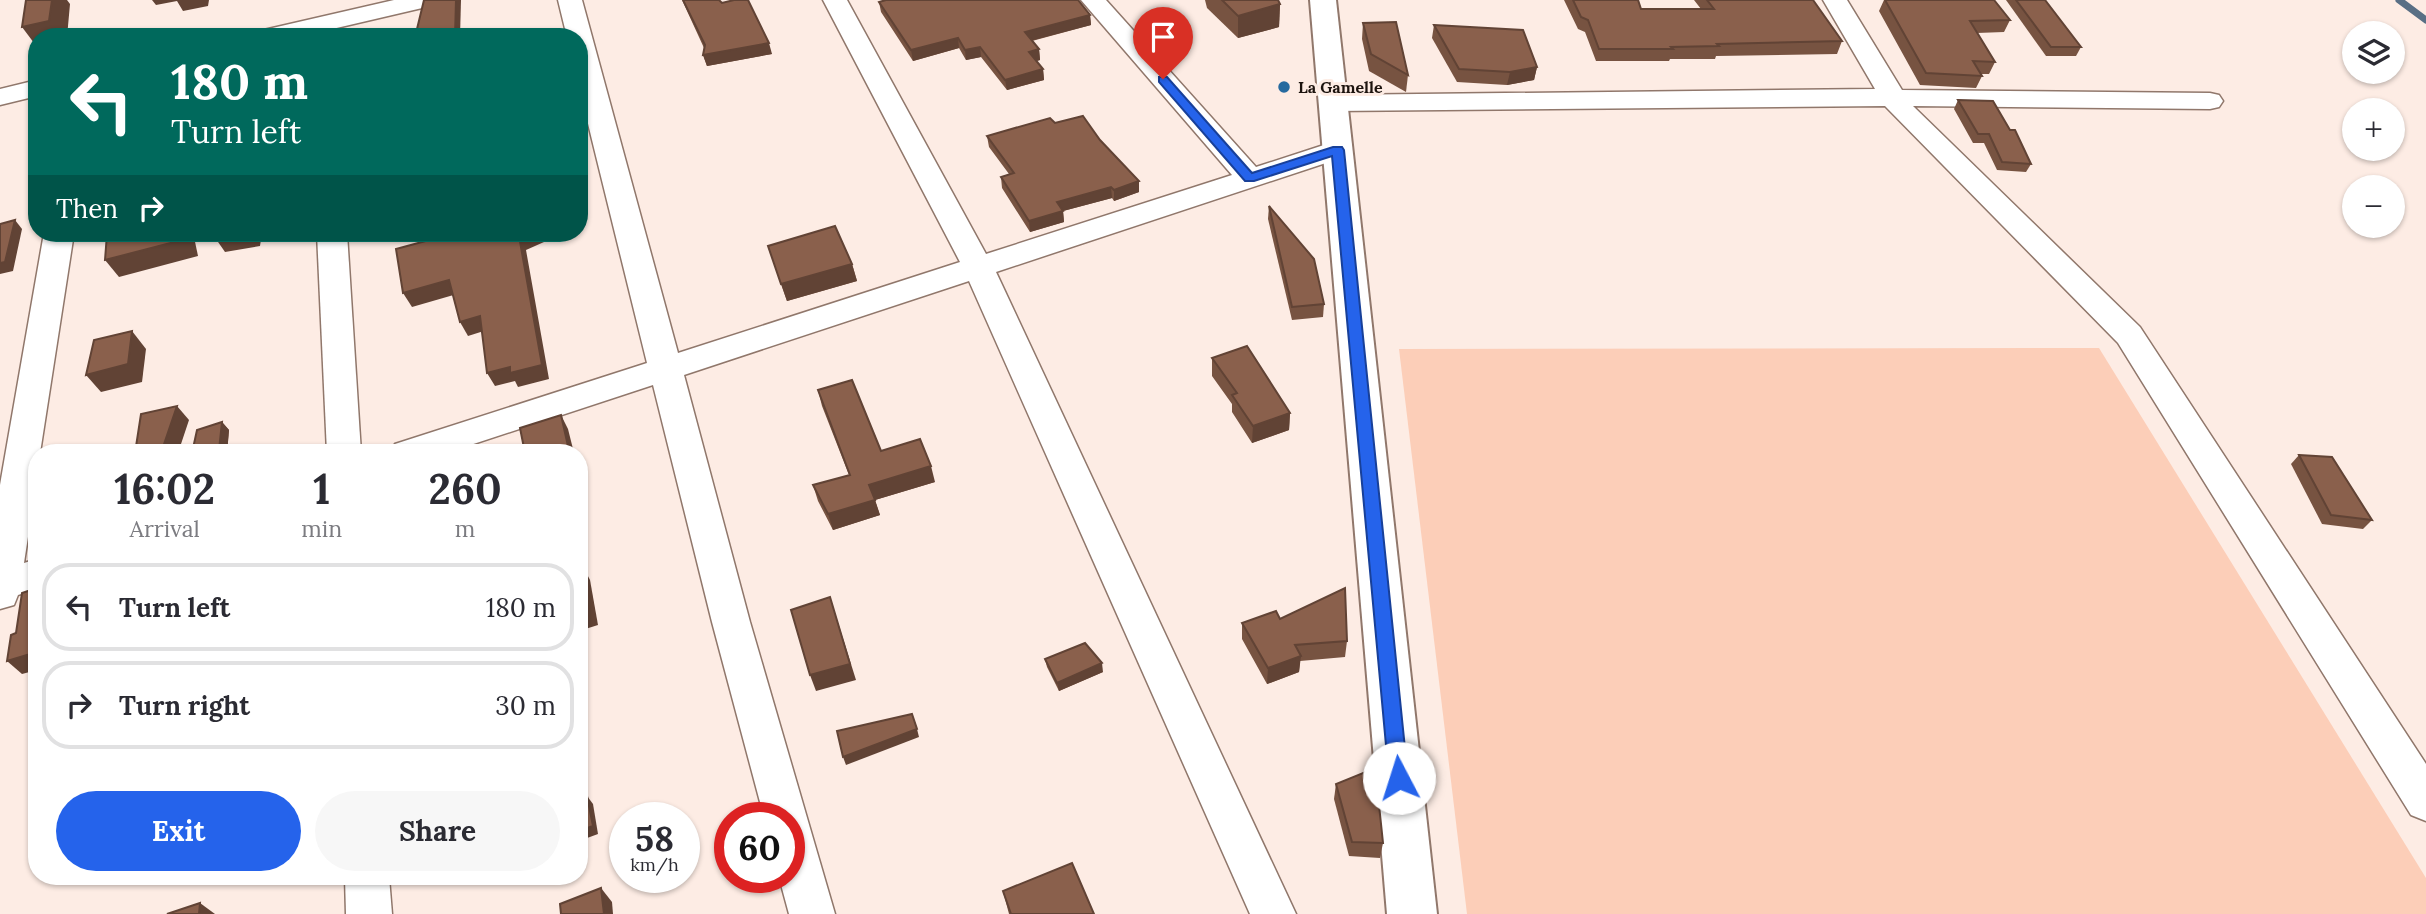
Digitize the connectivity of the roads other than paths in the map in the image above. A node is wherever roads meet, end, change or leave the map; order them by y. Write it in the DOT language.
graph roads {
  1 [pos="426,0"];
  2 [pos="570,0"];
  3 [pos="835,0"];
  4 [pos="1093,0"];
  5 [pos="1323,0"];
  6 [pos="1835,0"];
  7 [pos="328,28"];
  8 [pos="577,28"];
  9 [pos="588,69"];
  10 [pos="28,90"];
  11 [pos="0,97"];
  12 [pos="1893,98"];
  13 [pos="2210,101"];
  14 [pos="1333,103"];
  15 [pos="1337,150"];
  16 [pos="1250,178"];
  17 [pos="58,242"];
  18 [pos="332,242"];
  19 [pos="978,267"];
  20 [pos="666,369"];
  21 [pos="344,444"];
  22 [pos="435,444"];
  23 [pos="28,577"];
  24 [pos="0,588"];
  25 [pos="2426,801"];
  26 [pos="782,802"];
  27 [pos="367,885"];
  28 [pos="805,889"];
  29 [pos="369,914"];
  30 [pos="812,914"];
  31 [pos="1273,914"];
  32 [pos="1412,914"];
  1 -- 7 [label="street"];
  2 -- 8 [label="street"];
  3 -- 19 [label="street"];
  4 -- 16 [label="street"];
  5 -- 14 [label="main road"];
  6 -- 12 [label="street"];
  9 -- 20 [label="street"];
  10 -- 11 [label="street"];
  12 -- 13 [label="street"];
  12 -- 14 [label="street"];
  12 -- 25 [label="street"];
  14 -- 15 [label="main road"];
  15 -- 16 [label="street"];
  15 -- 32 [label="main road"];
  16 -- 19 [label="street"];
  17 -- 24 [label="street"];
  18 -- 21 [label="street"];
  19 -- 20 [label="street"];
  19 -- 31 [label="street"];
  20 -- 22 [label="street"];
  20 -- 26 [label="street"];
  23 -- 24 [label="street"];
  27 -- 29 [label="street"];
  28 -- 30 [label="street"];
}
